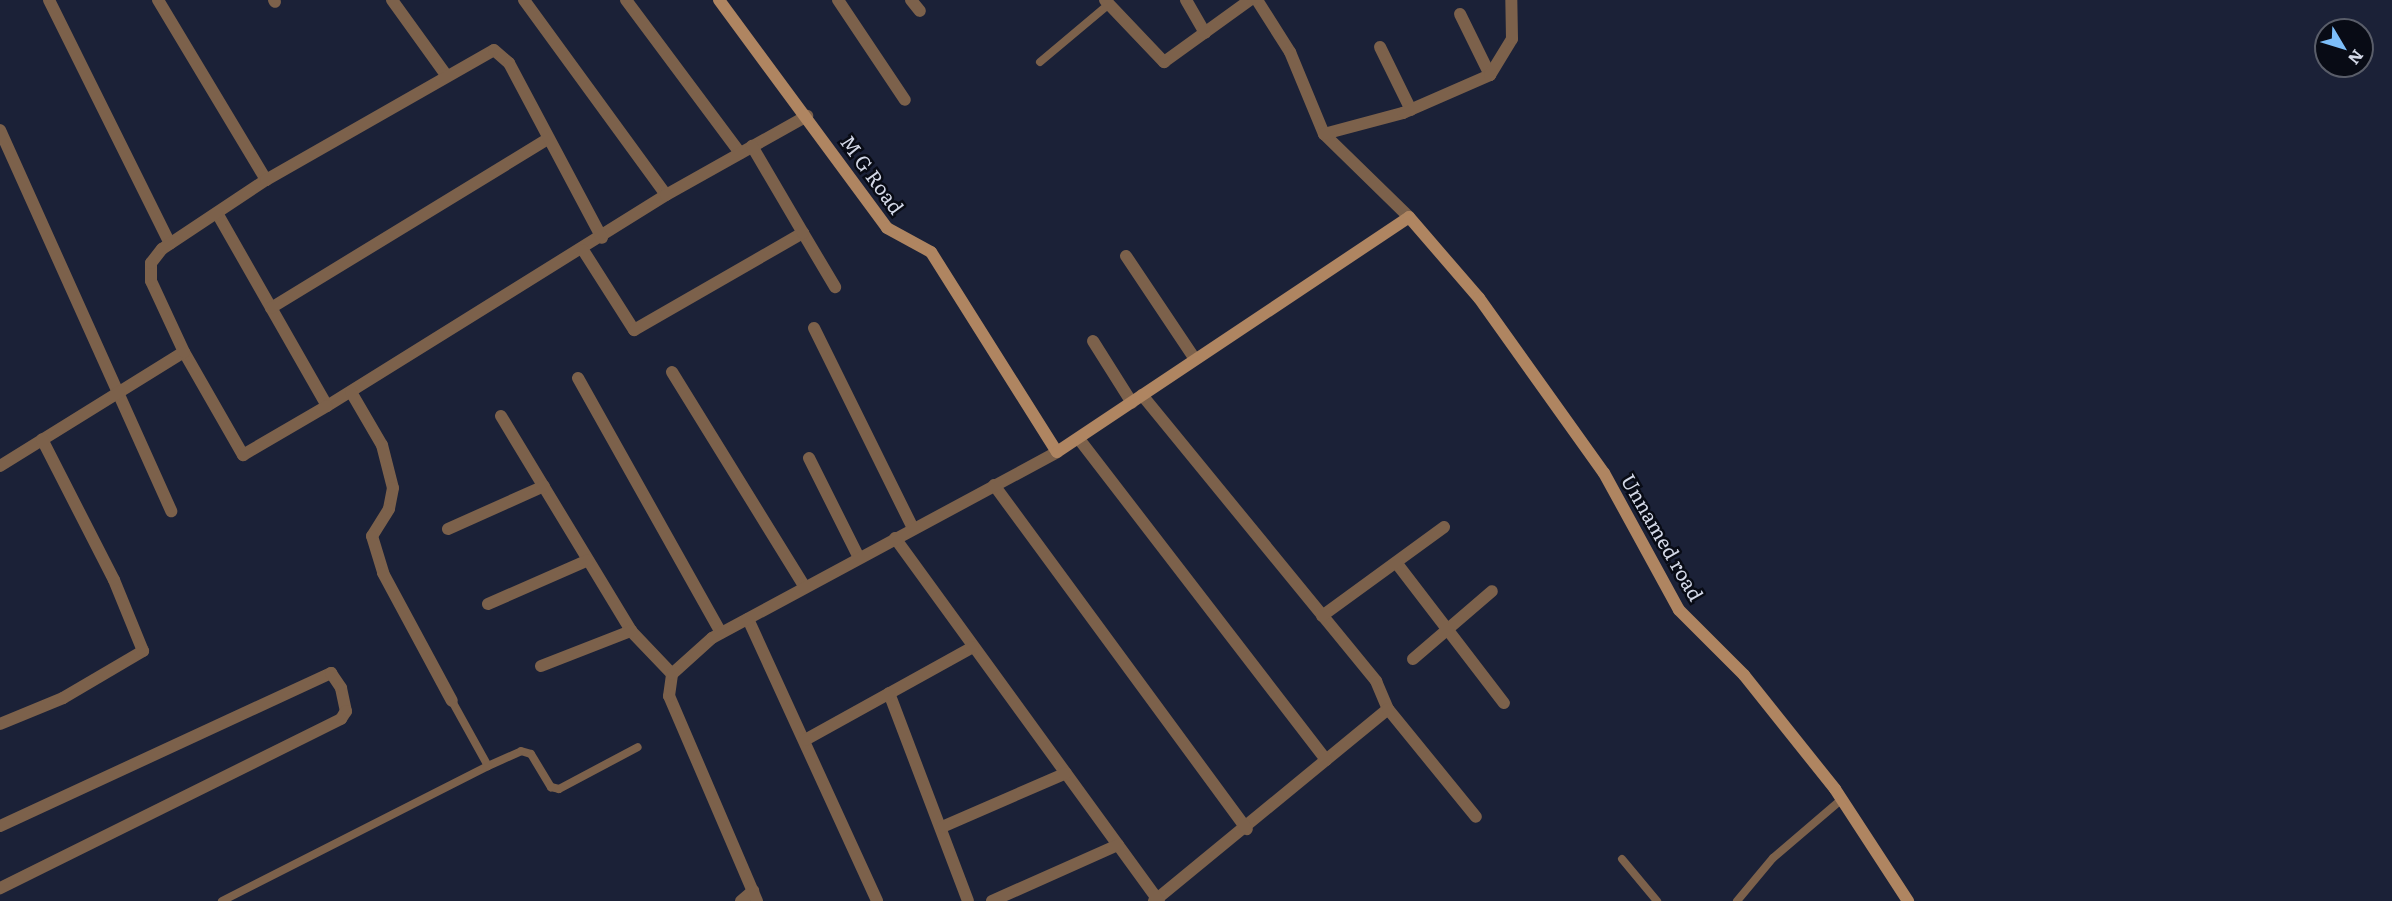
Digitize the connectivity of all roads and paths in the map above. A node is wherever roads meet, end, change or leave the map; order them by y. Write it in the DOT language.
graph roads {
  1 [pos="49,0"];
  2 [pos="158,0"];
  3 [pos="392,0"];
  4 [pos="524,0"];
  5 [pos="626,0"];
  6 [pos="719,0"];
  7 [pos="838,0"];
  8 [pos="911,0"];
  9 [pos="1186,0"];
  10 [pos="1250,0"];
  11 [pos="1257,0"];
  12 [pos="1511,0"];
  13 [pos="1107,2"];
  14 [pos="920,11"];
  15 [pos="1460,14"];
  16 [pos="1205,33"];
  17 [pos="1380,47"];
  18 [pos="1040,62"];
  19 [pos="446,75"];
  20 [pos="1490,75"];
  21 [pos="906,100"];
  22 [pos="1411,110"];
  23 [pos="807,116"];
  24 [pos="0,130"];
  25 [pos="1324,134"];
  26 [pos="546,140"];
  27 [pos="752,146"];
  28 [pos="740,153"];
  29 [pos="266,180"];
  30 [pos="666,195"];
  31 [pos="217,213"];
  32 [pos="1409,217"];
  33 [pos="803,233"];
  34 [pos="602,238"];
  35 [pos="170,244"];
  36 [pos="583,250"];
  37 [pos="1126,256"];
  38 [pos="835,287"];
  39 [pos="271,308"];
  40 [pos="814,328"];
  41 [pos="1093,340"];
  42 [pos="184,352"];
  43 [pos="1195,359"];
  44 [pos="672,372"];
  45 [pos="578,378"];
  46 [pos="351,392"];
  47 [pos="115,393"];
  48 [pos="1137,399"];
  49 [pos="327,406"];
  50 [pos="501,416"];
  51 [pos="42,439"];
  52 [pos="1079,439"];
  53 [pos="1057,452"];
  54 [pos="809,458"];
  55 [pos="0,466"];
  56 [pos="544,486"];
  57 [pos="994,486"];
  58 [pos="171,511"];
  59 [pos="1444,527"];
  60 [pos="914,528"];
  61 [pos="448,529"];
  62 [pos="895,538"];
  63 [pos="859,558"];
  64 [pos="588,560"];
  65 [pos="1398,565"];
  66 [pos="805,587"];
  67 [pos="1492,591"];
  68 [pos="488,604"];
  69 [pos="1322,616"];
  70 [pos="748,619"];
  71 [pos="1448,629"];
  72 [pos="631,631"];
  73 [pos="721,633"];
  74 [pos="974,646"];
  75 [pos="1413,659"];
  76 [pos="541,666"];
  77 [pos="672,674"];
  78 [pos="889,693"];
  79 [pos="452,701"];
  80 [pos="1504,703"];
  81 [pos="1388,709"];
  82 [pos="0,724"];
  83 [pos="805,740"];
  84 [pos="638,747"];
  85 [pos="1326,760"];
  86 [pos="488,766"];
  87 [pos="1066,773"];
  88 [pos="1842,799"];
  89 [pos="1476,817"];
  90 [pos="0,826"];
  91 [pos="942,827"];
  92 [pos="1247,829"];
  93 [pos="1118,845"];
  94 [pos="1622,859"];
  95 [pos="0,888"];
  96 [pos="755,896"];
  97 [pos="1157,900"];
  98 [pos="222,901"];
  99 [pos="741,901"];
  100 [pos="877,901"];
  101 [pos="968,901"];
  102 [pos="992,901"];
  103 [pos="1657,901"];
  104 [pos="1737,901"];
  105 [pos="1908,901"];
  1 -- 35 [label="street"];
  2 -- 29 [label="street"];
  3 -- 19 [label="street"];
  4 -- 30 [label="street"];
  5 -- 28 [label="street"];
  6 -- 23 [label="street, M G Road"];
  7 -- 21 [label="street"];
  8 -- 14 [label="street"];
  9 -- 16 [label="street"];
  10 -- 16 [label="street"];
  11 -- 25 [label="street"];
  12 -- 20 [label="street"];
  13 -- 16 [label="street"];
  13 -- 18 [label="lane"];
  15 -- 20 [label="street"];
  17 -- 22 [label="street"];
  19 -- 26 [label="street"];
  19 -- 29 [label="street"];
  20 -- 22 [label="street"];
  22 -- 25 [label="street"];
  23 -- 27 [label="street"];
  23 -- 53 [label="street, M G Road"];
  24 -- 47 [label="street"];
  25 -- 32 [label="street"];
  26 -- 34 [label="street"];
  26 -- 39 [label="street"];
  27 -- 28 [label="street"];
  27 -- 33 [label="street"];
  28 -- 30 [label="street"];
  29 -- 31 [label="street"];
  30 -- 34 [label="street"];
  31 -- 35 [label="street"];
  31 -- 39 [label="street"];
  32 -- 43 [label="street"];
  32 -- 88 [label="street, Unnamed road"];
  33 -- 36 [label="street"];
  33 -- 38 [label="street"];
  34 -- 36 [label="street"];
  35 -- 42 [label="street"];
  36 -- 46 [label="street"];
  37 -- 43 [label="street"];
  39 -- 49 [label="street"];
  40 -- 60 [label="street"];
  41 -- 48 [label="street"];
  42 -- 47 [label="street"];
  42 -- 49 [label="street"];
  43 -- 48 [label="street"];
  44 -- 66 [label="street"];
  45 -- 73 [label="street"];
  46 -- 49 [label="street"];
  46 -- 79 [label="street"];
  47 -- 51 [label="street"];
  47 -- 58 [label="street"];
  48 -- 52 [label="street"];
  48 -- 69 [label="street"];
  50 -- 56 [label="street"];
  51 -- 55 [label="street"];
  51 -- 82 [label="street"];
  52 -- 53 [label="street"];
  52 -- 85 [label="street"];
  53 -- 57 [label="street"];
  54 -- 63 [label="street"];
  56 -- 61 [label="street"];
  56 -- 64 [label="street"];
  57 -- 60 [label="street"];
  57 -- 92 [label="street"];
  59 -- 65 [label="street"];
  60 -- 62 [label="street"];
  62 -- 63 [label="street"];
  62 -- 74 [label="street"];
  63 -- 66 [label="street"];
  64 -- 68 [label="street"];
  64 -- 72 [label="street"];
  65 -- 69 [label="street"];
  65 -- 71 [label="street"];
  66 -- 70 [label="street"];
  67 -- 71 [label="street"];
  69 -- 81 [label="street"];
  70 -- 73 [label="street"];
  70 -- 83 [label="street"];
  71 -- 75 [label="street"];
  71 -- 80 [label="street"];
  72 -- 76 [label="street"];
  72 -- 77 [label="street"];
  73 -- 77 [label="street"];
  74 -- 78 [label="street"];
  74 -- 87 [label="street"];
  77 -- 96 [label="street"];
  78 -- 83 [label="street"];
  78 -- 91 [label="street"];
  79 -- 86 [label="lane"];
  81 -- 85 [label="street"];
  81 -- 89 [label="street"];
  83 -- 100 [label="street"];
  84 -- 86 [label="lane"];
  85 -- 92 [label="street"];
  86 -- 98 [label="lane"];
  87 -- 91 [label="street"];
  87 -- 93 [label="street"];
  88 -- 104 [label="lane"];
  88 -- 105 [label="street, Unnamed road"];
  90 -- 95 [label="street"];
  91 -- 101 [label="street"];
  92 -- 97 [label="street"];
  93 -- 97 [label="street"];
  93 -- 102 [label="street"];
  94 -- 103 [label="lane"];
  96 -- 99 [label="street"];
}
